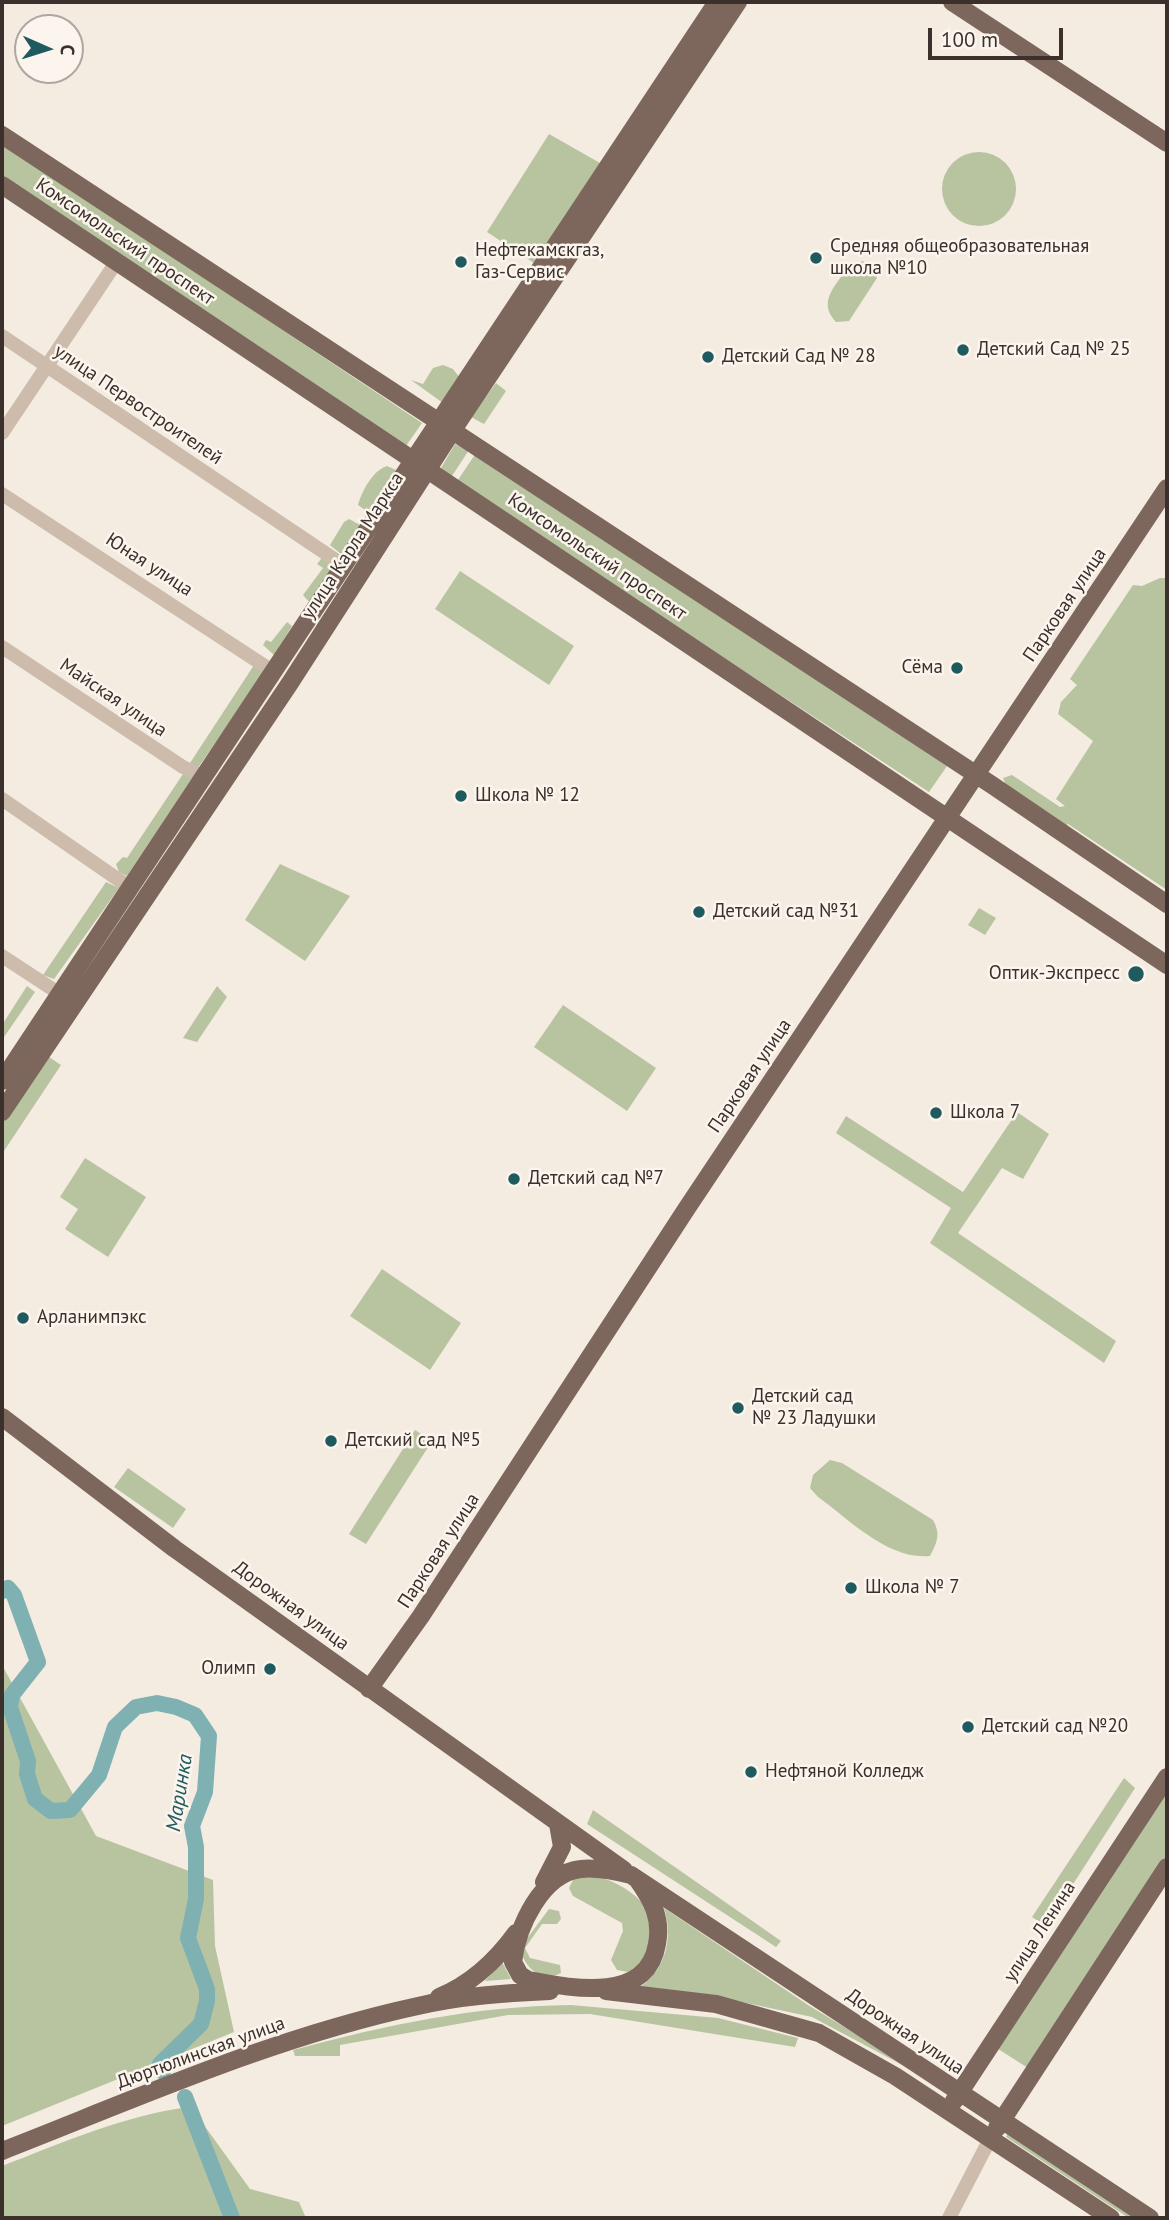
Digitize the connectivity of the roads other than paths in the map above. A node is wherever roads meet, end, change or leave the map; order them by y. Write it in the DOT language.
graph roads {
  1 [pos="717,2"];
  2 [pos="738,2"];
  3 [pos="952,2"];
  4 [pos="2,135"];
  5 [pos="1167,143"];
  6 [pos="2,185"];
  7 [pos="117,261"];
  8 [pos="2,336"];
  9 [pos="47,366"];
  10 [pos="446,426"];
  11 [pos="2,433"];
  12 [pos="422,464"];
  13 [pos="1167,488"];
  14 [pos="2,494"];
  15 [pos="343,565"];
  16 [pos="2,647"];
  17 [pos="274,672"];
  18 [pos="976,775"];
  19 [pos="205,777"];
  20 [pos="2,799"];
  21 [pos="948,816"];
  22 [pos="129,887"];
  23 [pos="1167,904"];
  24 [pos="90,946"];
  25 [pos="2,956"];
  26 [pos="107,957"];
  27 [pos="1167,965"];
  28 [pos="60,994"];
  29 [pos="2,1081"];
  30 [pos="2,1112"];
  31 [pos="2,1417"];
  32 [pos="369,1689"];
  33 [pos="1167,1777"];
  34 [pos="558,1824"];
  35 [pos="1167,1867"];
  36 [pos="634,1877"];
  37 [pos="528,1915"];
  38 [pos="585,1989"];
  39 [pos="420,2005"];
  40 [pos="911,2061"];
  41 [pos="895,2076"];
  42 [pos="959,2093"];
  43 [pos="948,2110"];
  44 [pos="1002,2121"];
  45 [pos="990,2139"];
  46 [pos="2,2151"];
  47 [pos="948,2218"];
  48 [pos="1111,2218"];
  49 [pos="1150,2218"];
  1 -- 10 [label="main road, улица Карла Маркса"];
  2 -- 10 [label="main road, улица Карла Маркса"];
  3 -- 5 [label="main road"];
  4 -- 10 [label="main road, Комсомольский проспект"];
  6 -- 7 [label="main road, Комсомольский проспект"];
  7 -- 9 [label="street"];
  7 -- 12 [label="main road, Комсомольский проспект"];
  8 -- 9 [label="street, улица Первостроителей"];
  9 -- 11 [label="street"];
  9 -- 15 [label="street, улица Первостроителей"];
  10 -- 12 [label="main road, улица Карла Маркса"];
  10 -- 18 [label="main road, Комсомольский проспект"];
  12 -- 15 [label="main road, улица Карла Маркса"];
  12 -- 21 [label="main road, Комсомольский проспект"];
  12 -- 26 [label="main road, улица Карла Маркса"];
  13 -- 18 [label="main road, Парковая улица"];
  14 -- 17 [label="street, Юная улица"];
  15 -- 17 [label="main road, улица Карла Маркса"];
  16 -- 19 [label="street, Майская улица"];
  17 -- 19 [label="main road, улица Карла Маркса"];
  18 -- 21 [label="main road, Парковая улица"];
  18 -- 23 [label="main road, Комсомольский проспект"];
  19 -- 22 [label="main road, улица Карла Маркса"];
  20 -- 22 [label="street"];
  21 -- 27 [label="main road, Комсомольский проспект"];
  21 -- 32 [label="main road, Парковая улица"];
  22 -- 24 [label="main road, улица Карла Маркса"];
  24 -- 26 [label="main road"];
  24 -- 28 [label="main road, улица Карла Маркса"];
  25 -- 28 [label="street"];
  26 -- 30 [label="main road, улица Карла Маркса"];
  28 -- 29 [label="main road, улица Карла Маркса"];
  31 -- 32 [label="main road, Дорожная улица"];
  32 -- 34 [label="main road, Дорожная улица"];
  33 -- 42 [label="main road, улица Ленина"];
  34 -- 36 [label="main road, Дорожная улица"];
  34 -- 37 [label="main road"];
  35 -- 44 [label="main road"];
  36 -- 37 [label="main road"];
  36 -- 38 [label="main road"];
  36 -- 40 [label="main road, Дорожная улица"];
  37 -- 38 [label="main road"];
  37 -- 39 [label="main road"];
  38 -- 39 [label="main road"];
  38 -- 41 [label="main road"];
  39 -- 46 [label="main road, Дюртюлинская улица"];
  40 -- 41 [label="main road"];
  40 -- 42 [label="main road, Дорожная улица"];
  41 -- 43 [label="main road"];
  42 -- 43 [label="main road, улица Ленина"];
  42 -- 44 [label="main road, Дорожная улица"];
  43 -- 45 [label="main road"];
  44 -- 45 [label="main road"];
  44 -- 49 [label="main road, Дорожная улица"];
  45 -- 47 [label="street"];
  45 -- 48 [label="main road"];
}
